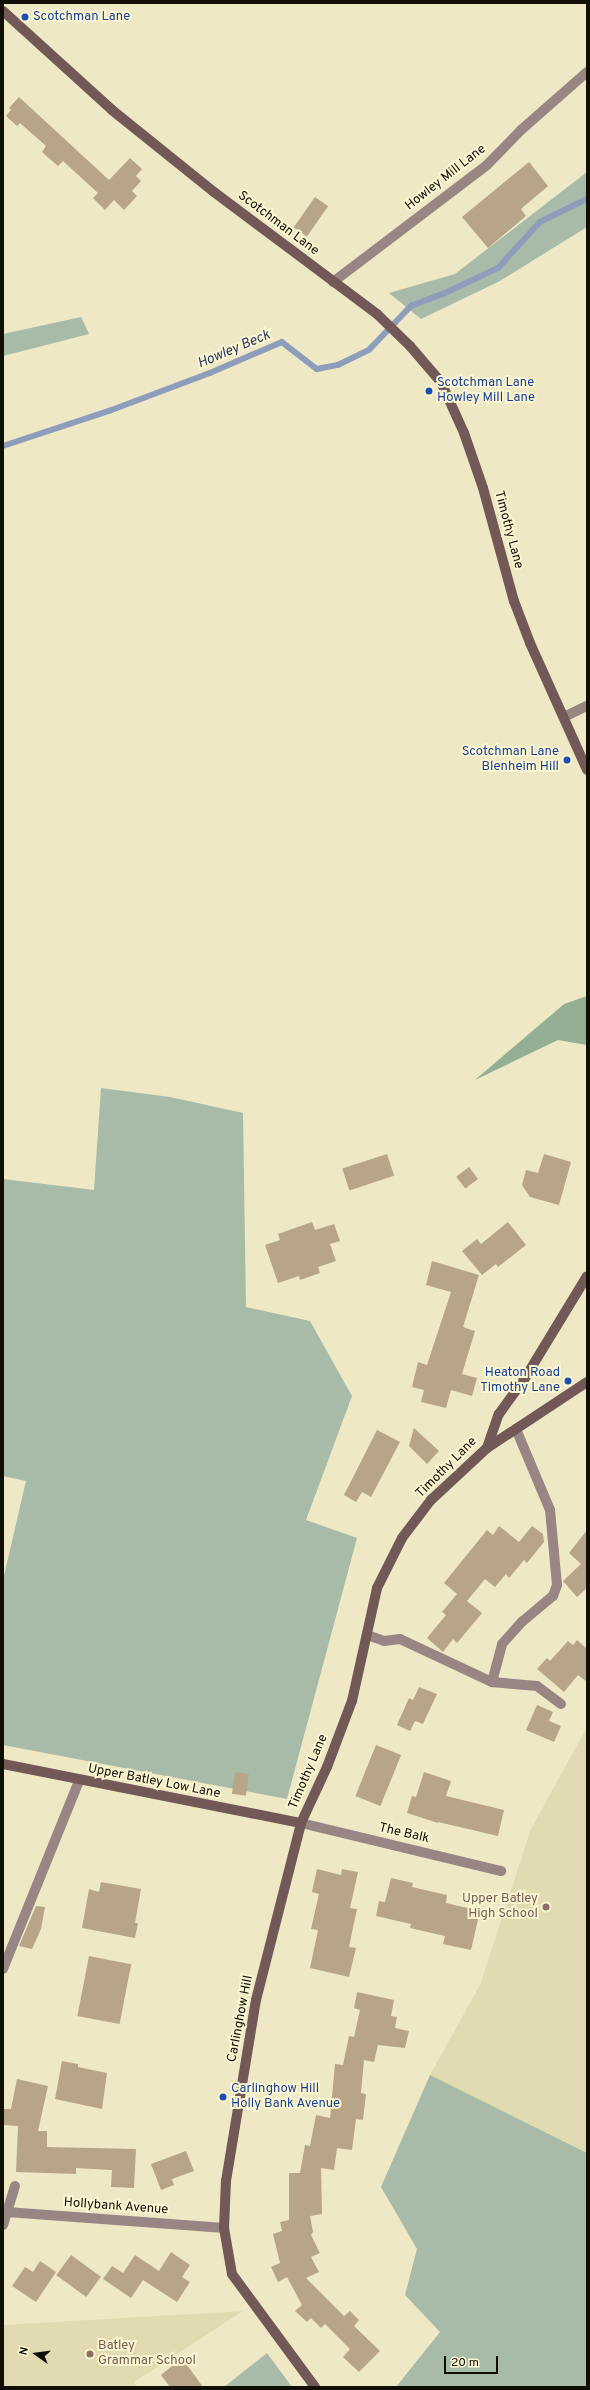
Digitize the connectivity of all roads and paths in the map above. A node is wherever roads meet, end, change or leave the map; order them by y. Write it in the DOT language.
graph roads {
  1 [pos="3,11"];
  2 [pos="587,72"];
  3 [pos="333,282"];
  4 [pos="377,314"];
  5 [pos="587,706"];
  6 [pos="564,717"];
  7 [pos="587,770"];
  8 [pos="587,1276"];
  9 [pos="587,1382"];
  10 [pos="516,1429"];
  11 [pos="487,1448"];
  12 [pos="367,1635"];
  13 [pos="492,1682"];
  14 [pos="561,1704"];
  15 [pos="3,1764"];
  16 [pos="79,1781"];
  17 [pos="301,1823"];
  18 [pos="501,1871"];
  19 [pos="3,1969"];
  20 [pos="15,2186"];
  21 [pos="7,2212"];
  22 [pos="3,2225"];
  23 [pos="224,2228"];
  24 [pos="315,2387"];
  1 -- 3 [label="street, Scotchman Lane"];
  2 -- 3 [label="street, Howley Mill Lane"];
  3 -- 4 [label="street, Scotchman Lane"];
  4 -- 6 [label="street, Timothy Lane"];
  5 -- 6 [label="street"];
  6 -- 7 [label="street, Timothy Lane"];
  8 -- 11 [label="street, Timothy Lane"];
  9 -- 10 [label="street"];
  10 -- 11 [label="street"];
  10 -- 13 [label="street"];
  11 -- 12 [label="street, Timothy Lane"];
  12 -- 13 [label="street"];
  12 -- 17 [label="street, Timothy Lane"];
  13 -- 14 [label="street"];
  15 -- 16 [label="street, Upper Batley Low Lane"];
  16 -- 17 [label="street, Upper Batley Low Lane"];
  16 -- 19 [label="street"];
  17 -- 18 [label="street, The Balk"];
  17 -- 23 [label="street, Carlinghow Hill"];
  20 -- 21 [label="street"];
  21 -- 22 [label="street"];
  21 -- 23 [label="street, Hollybank Avenue"];
  23 -- 24 [label="street, Carlinghow Hill"];
}
